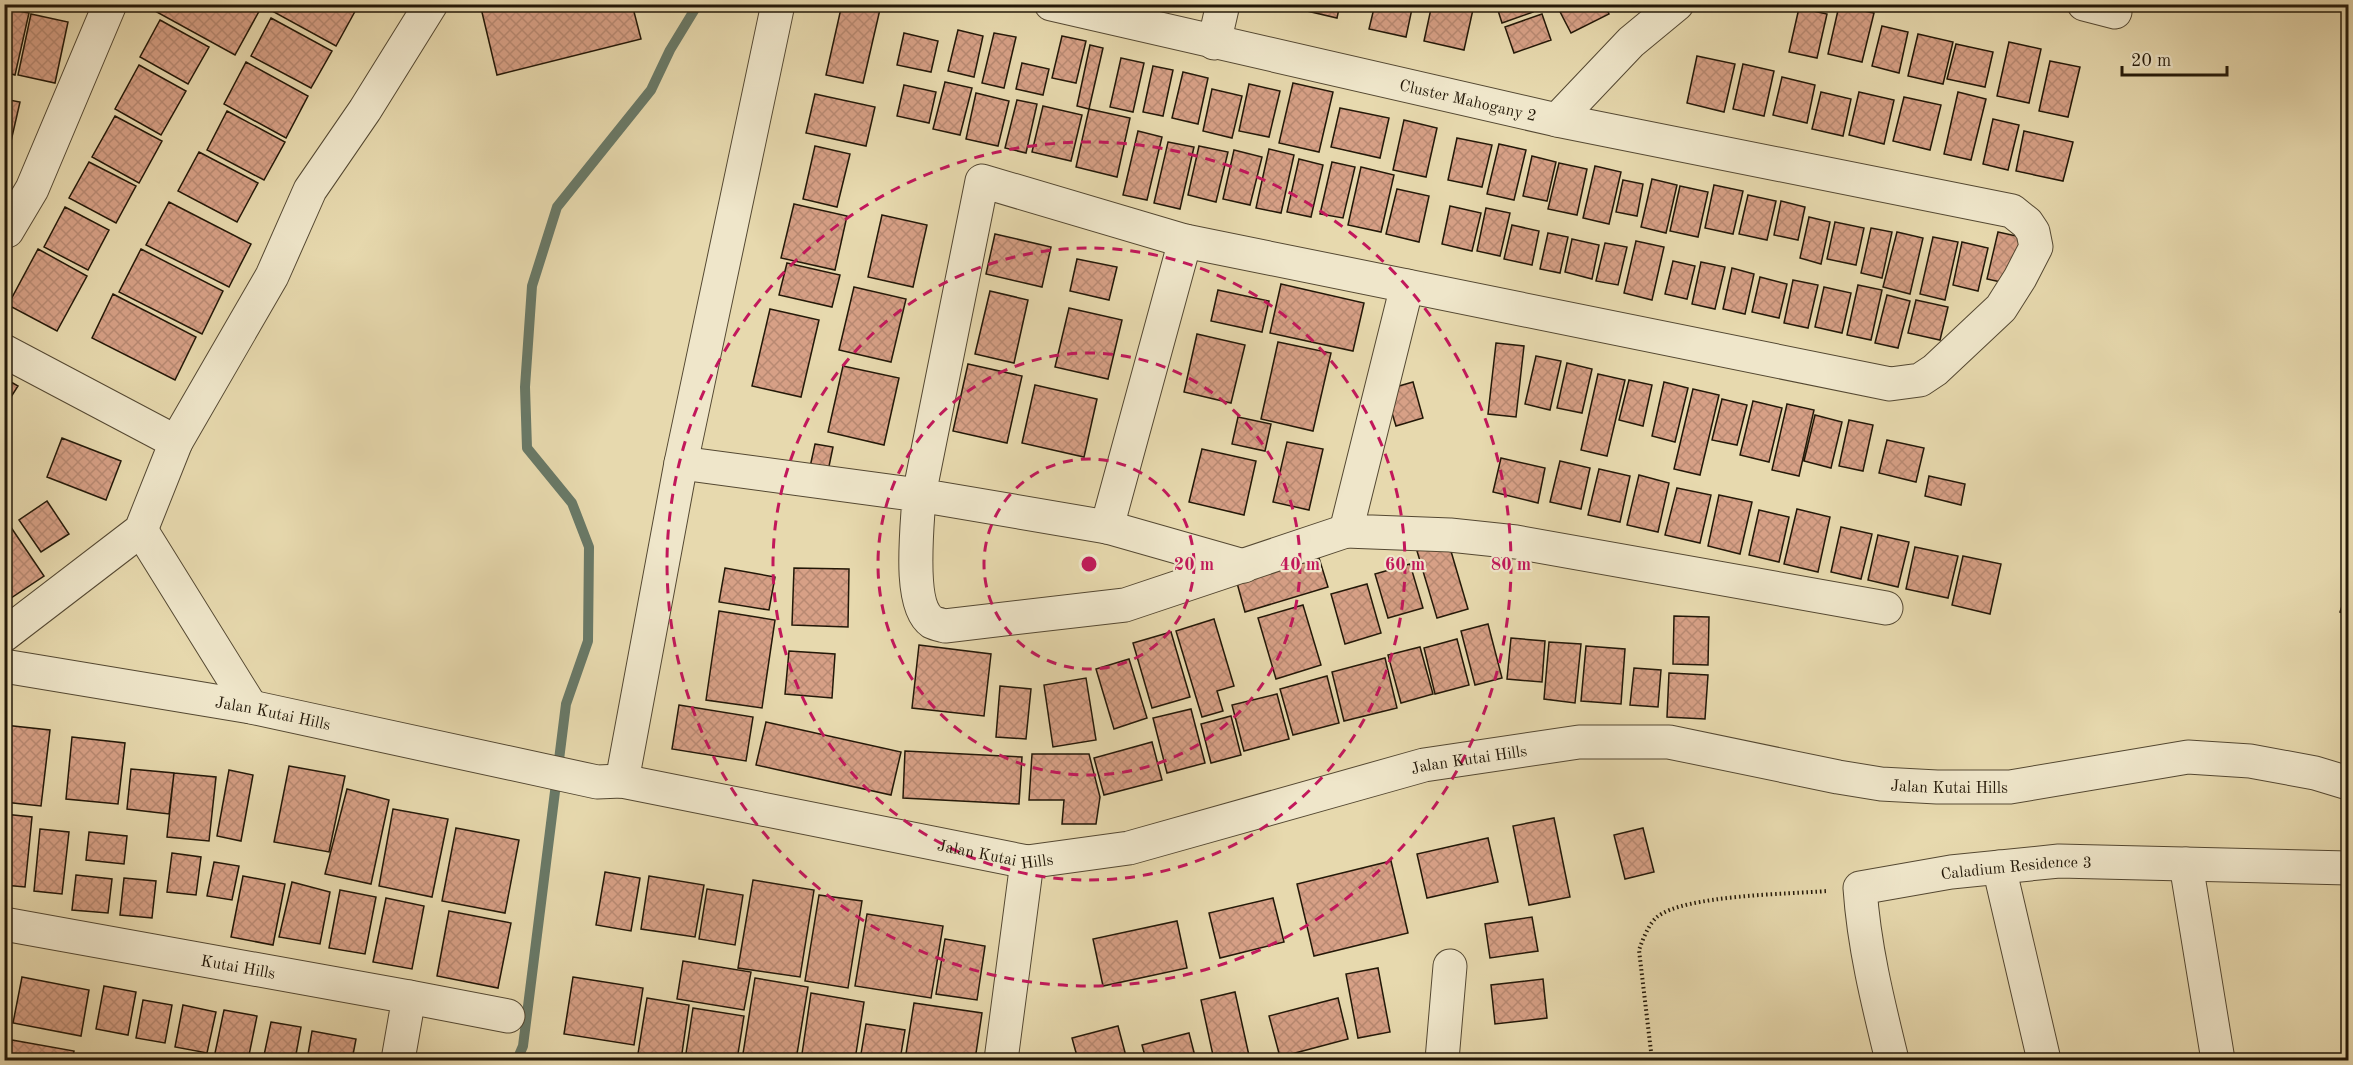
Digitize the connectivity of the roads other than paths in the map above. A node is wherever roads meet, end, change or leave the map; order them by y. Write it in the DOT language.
graph roads {
  1 [pos="110,4"];
  2 [pos="431,4"];
  3 [pos="778,4"];
  4 [pos="1051,4"];
  5 [pos="1223,4"];
  6 [pos="1677,4"];
  7 [pos="2084,4"];
  8 [pos="2115,12"];
  9 [pos="1214,43"];
  10 [pos="1557,120"];
  11 [pos="5,232"];
  12 [pos="1185,241"];
  13 [pos="1407,286"];
  14 [pos="4,351"];
  15 [pos="176,442"];
  16 [pos="681,463"];
  17 [pos="919,495"];
  18 [pos="1107,527"];
  19 [pos="141,530"];
  20 [pos="1346,531"];
  21 [pos="1244,566"];
  22 [pos="1886,608"];
  23 [pos="4,635"];
  24 [pos="4,666"];
  25 [pos="251,707"];
  26 [pos="610,781"];
  27 [pos="2349,783"];
  28 [pos="1027,862"];
  29 [pos="2186,864"];
  30 [pos="1999,867"];
  31 [pos="2349,868"];
  32 [pos="4,924"];
  33 [pos="1450,966"];
  34 [pos="409,997"];
  35 [pos="508,1016"];
  36 [pos="398,1060"];
  37 [pos="1001,1060"];
  38 [pos="1442,1060"];
  39 [pos="1892,1060"];
  40 [pos="2044,1060"];
  41 [pos="2218,1060"];
  1 -- 11 [label="street"];
  2 -- 15 [label="street"];
  3 -- 16 [label="street"];
  4 -- 9 [label="street, Cluster Mahogany 2"];
  5 -- 9 [label="street"];
  6 -- 10 [label="street, Cluster Mahogany 2"];
  7 -- 8 [label="street"];
  9 -- 10 [label="street, Cluster Mahogany 2"];
  10 -- 13 [label="street"];
  12 -- 13 [label="street"];
  12 -- 17 [label="street"];
  12 -- 18 [label="street"];
  13 -- 20 [label="street"];
  14 -- 15 [label="street"];
  15 -- 19 [label="street"];
  16 -- 17 [label="street"];
  16 -- 26 [label="street"];
  17 -- 18 [label="street"];
  17 -- 21 [label="street"];
  18 -- 21 [label="street"];
  19 -- 23 [label="street"];
  19 -- 25 [label="street"];
  20 -- 21 [label="street"];
  20 -- 22 [label="street"];
  24 -- 25 [label="street, Jalan Kutai Hills"];
  25 -- 26 [label="street, Jalan Kutai Hills"];
  26 -- 28 [label="street, Jalan Kutai Hills"];
  27 -- 28 [label="street, Jalan Kutai Hills"];
  28 -- 37 [label="street"];
  29 -- 30 [label="street, Caladium Residence 3"];
  29 -- 31 [label="street, Caladium Residence 3"];
  29 -- 41 [label="street"];
  30 -- 39 [label="street, Caladium Residence 3"];
  30 -- 40 [label="street"];
  32 -- 34 [label="street, Kutai Hills"];
  33 -- 38 [label="street"];
  34 -- 35 [label="street, Kutai Hills"];
  34 -- 36 [label="street"];
}
